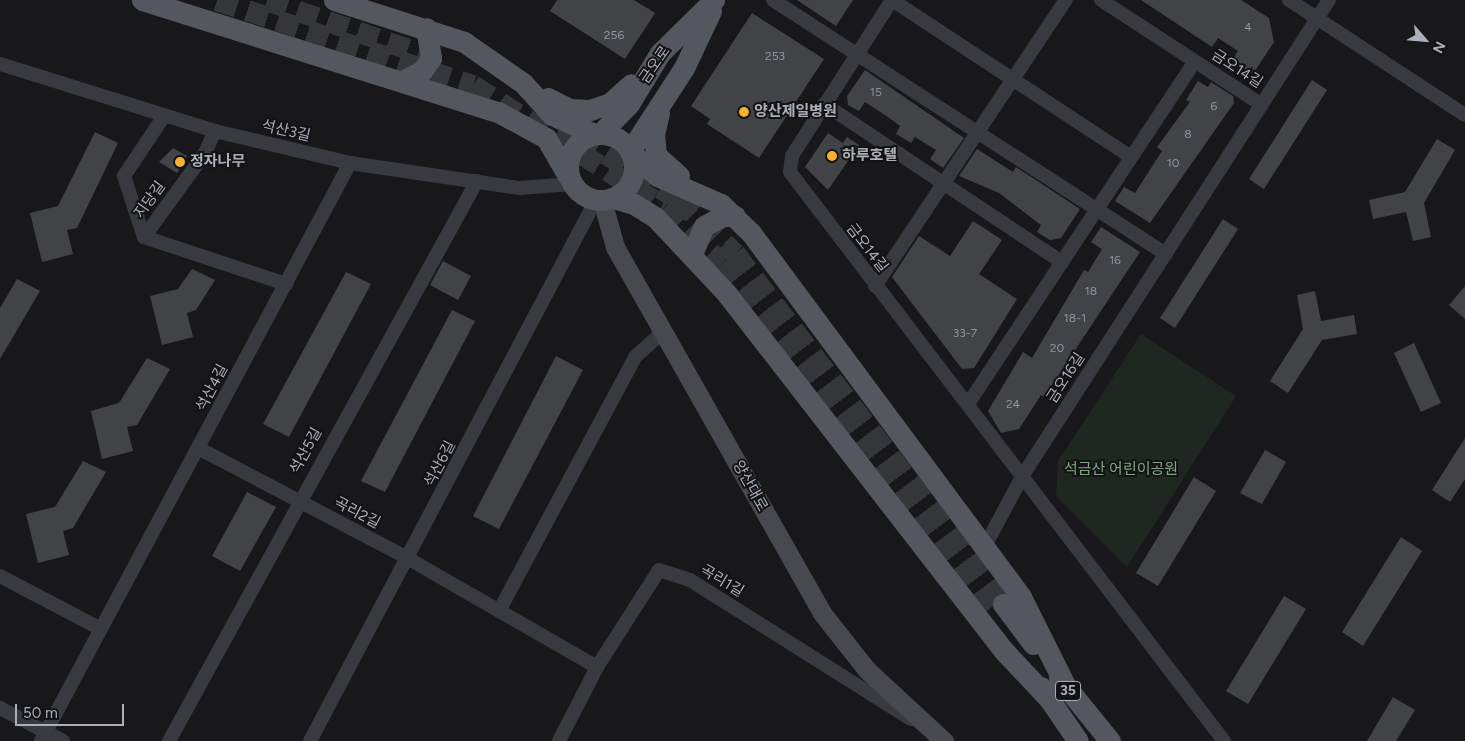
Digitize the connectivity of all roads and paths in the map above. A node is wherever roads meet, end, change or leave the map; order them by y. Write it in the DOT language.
graph roads {
  1 [pos="142,0"];
  2 [pos="334,0"];
  3 [pos="715,0"];
  4 [pos="772,0"];
  5 [pos="892,0"];
  6 [pos="1066,0"];
  7 [pos="1101,0"];
  8 [pos="1289,0"];
  9 [pos="1329,0"];
  10 [pos="1318,18"];
  11 [pos="426,28"];
  12 [pos="858,52"];
  13 [pos="660,53"];
  14 [pos="1195,61"];
  15 [pos="0,64"];
  16 [pos="1013,80"];
  17 [pos="402,81"];
  18 [pos="523,83"];
  19 [pos="667,94"];
  20 [pos="824,104"];
  21 [pos="1262,105"];
  22 [pos="1465,115"];
  23 [pos="164,116"];
  24 [pos="979,131"];
  25 [pos="215,132"];
  26 [pos="597,134"];
  27 [pos="630,152"];
  28 [pos="1131,157"];
  29 [pos="350,163"];
  30 [pos="570,180"];
  31 [pos="477,181"];
  32 [pos="944,183"];
  33 [pos="604,199"];
  34 [pos="1098,208"];
  35 [pos="728,210"];
  36 [pos="144,237"];
  37 [pos="692,254"];
  38 [pos="1166,254"];
  39 [pos="1062,262"];
  40 [pos="286,284"];
  41 [pos="875,286"];
  42 [pos="664,331"];
  43 [pos="968,404"];
  44 [pos="198,448"];
  45 [pos="1023,475"];
  46 [pos="297,500"];
  47 [pos="985,546"];
  48 [pos="409,559"];
  49 [pos="0,576"];
  50 [pos="996,609"];
  51 [pos="499,611"];
  52 [pos="102,629"];
  53 [pos="597,667"];
  54 [pos="1058,694"];
  55 [pos="0,708"];
  56 [pos="43,736"];
  57 [pos="938,737"];
  58 [pos="63,741"];
  59 [pos="169,741"];
  60 [pos="310,741"];
  61 [pos="558,741"];
  62 [pos="1078,741"];
  63 [pos="1110,741"];
  64 [pos="1224,741"];
  1 -- 17 [label="main road"];
  2 -- 11 [label="main road"];
  3 -- 13 [label="main road, 금오로"];
  3 -- 19 [label="main road, 금오로"];
  4 -- 12 [label="street"];
  5 -- 12 [label="street, 금오14길"];
  5 -- 16 [label="street, 금오14길"];
  6 -- 16 [label="street"];
  7 -- 14 [label="street, 금오14길"];
  8 -- 10 [label="street"];
  9 -- 10 [label="street, 금오16길"];
  10 -- 21 [label="street, 금오16길"];
  10 -- 22 [label="street"];
  11 -- 17 [label="main road"];
  11 -- 18 [label="main road"];
  12 -- 20 [label="street, 금오14길"];
  12 -- 24 [label="street"];
  13 -- 18 [label="main road"];
  13 -- 26 [label="main road, 금오로"];
  14 -- 21 [label="street, 금오14길"];
  14 -- 28 [label="street, 금오14길"];
  15 -- 23 [label="street, 석산3길"];
  16 -- 24 [label="street"];
  16 -- 28 [label="street, 금오14길"];
  17 -- 30 [label="main road"];
  18 -- 26 [label="main road"];
  19 -- 27 [label="main road, 금오로"];
  19 -- 35 [label="main road"];
  20 -- 32 [label="street"];
  20 -- 41 [label="street, 금오14길"];
  21 -- 38 [label="street, 금오16길"];
  23 -- 25 [label="street, 석산3길"];
  23 -- 36 [label="street"];
  24 -- 32 [label="street"];
  24 -- 34 [label="street"];
  25 -- 29 [label="street, 석산3길"];
  25 -- 36 [label="street, 지당길"];
  26 -- 27 [label="main road"];
  26 -- 30 [label="main road"];
  27 -- 33 [label="main road"];
  27 -- 35 [label="main road"];
  28 -- 34 [label="street, 금오14길"];
  29 -- 31 [label="street, 석산3길"];
  29 -- 40 [label="street, 석산4길"];
  30 -- 31 [label="street, 석산3길"];
  30 -- 33 [label="main road"];
  31 -- 46 [label="street, 석산5길"];
  32 -- 39 [label="street"];
  32 -- 41 [label="street"];
  33 -- 37 [label="main road"];
  33 -- 42 [label="main road, 양산대로"];
  33 -- 48 [label="street, 석산6길"];
  34 -- 38 [label="street"];
  34 -- 39 [label="street, 금오14길"];
  35 -- 37 [label="main road"];
  35 -- 47 [label="main road"];
  36 -- 40 [label="street"];
  37 -- 54 [label="main road"];
  38 -- 45 [label="street, 금오16길"];
  39 -- 43 [label="street, 금오14길"];
  40 -- 44 [label="street, 석산4길"];
  41 -- 43 [label="street, 금오14길"];
  42 -- 51 [label="street"];
  42 -- 57 [label="main road, 양산대로"];
  43 -- 45 [label="street, 금오14길"];
  44 -- 46 [label="street, 곡리2길"];
  44 -- 52 [label="street, 석산4길"];
  45 -- 47 [label="street, 금오16길"];
  45 -- 64 [label="street"];
  46 -- 48 [label="street, 곡리2길"];
  46 -- 59 [label="street, 석산5길"];
  47 -- 54 [label="main road"];
  48 -- 51 [label="street, 곡리2길"];
  48 -- 60 [label="street, 석산6길"];
  49 -- 52 [label="street"];
  50 -- 54 [label="main road, 35"];
  51 -- 53 [label="street, 곡리2길"];
  52 -- 56 [label="street, 석산4길"];
  53 -- 57 [label="street, 곡리1길"];
  53 -- 61 [label="street, 곡리1길"];
  54 -- 62 [label="main road, 35"];
  54 -- 63 [label="main road, 35"];
  55 -- 56 [label="street"];
  56 -- 58 [label="street"];
}
